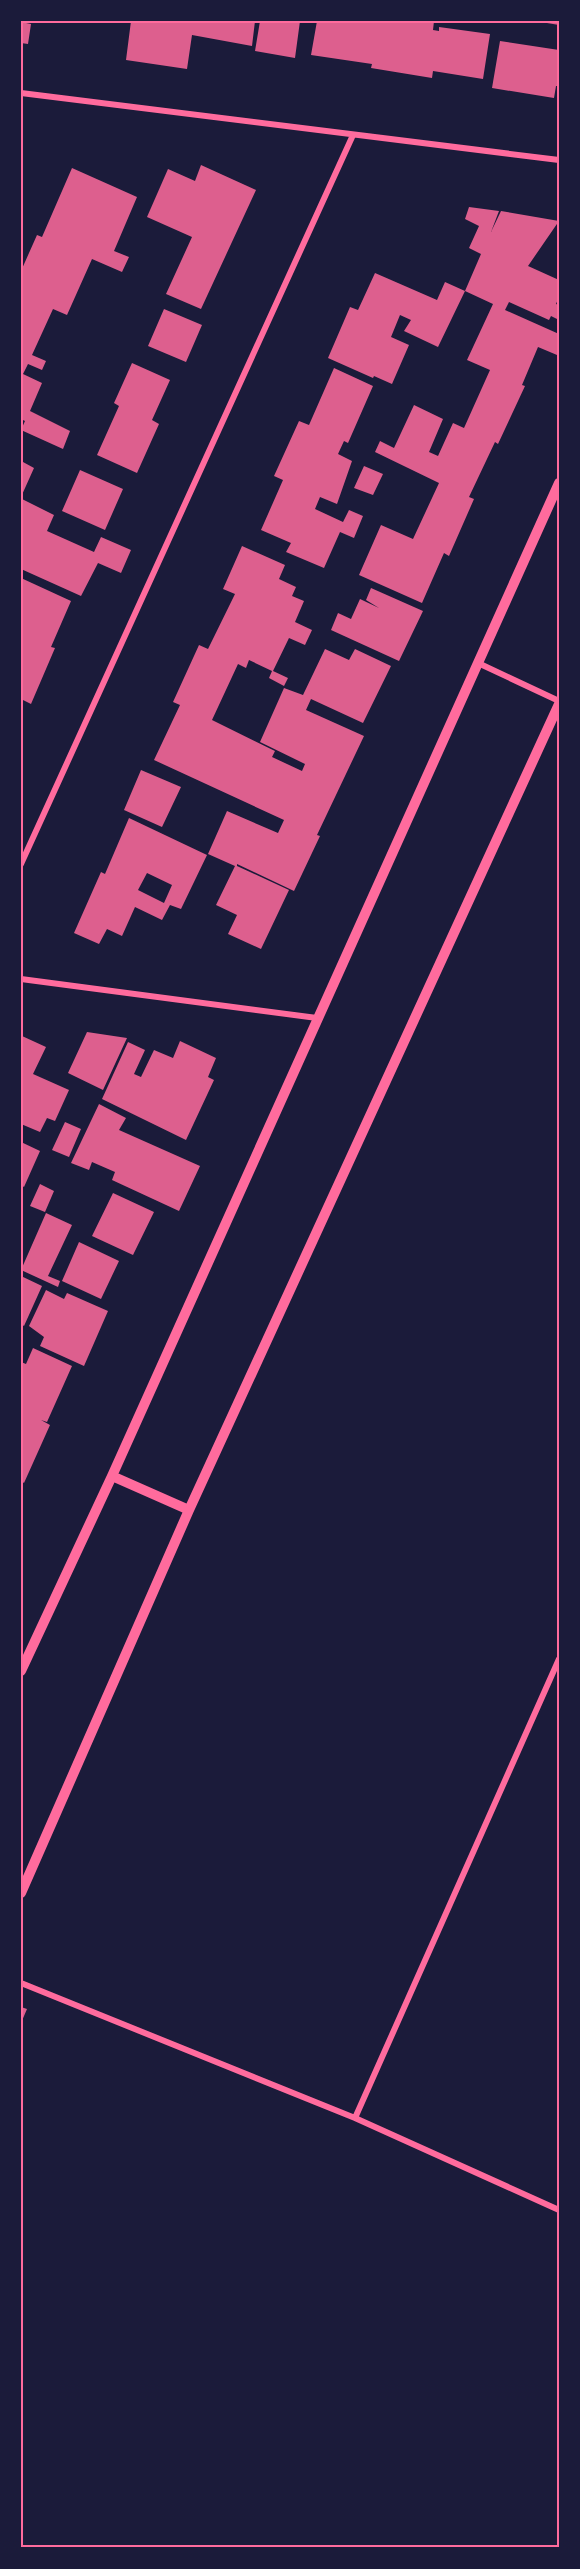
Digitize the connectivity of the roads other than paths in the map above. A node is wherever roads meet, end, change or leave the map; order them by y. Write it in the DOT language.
graph roads {
  1 [pos="21,93"];
  2 [pos="352,135"];
  3 [pos="559,160"];
  4 [pos="559,483"];
  5 [pos="478,663"];
  6 [pos="559,702"];
  7 [pos="21,864"];
  8 [pos="21,979"];
  9 [pos="317,1018"];
  10 [pos="112,1476"];
  11 [pos="189,1510"];
  12 [pos="559,1659"];
  13 [pos="21,1671"];
  14 [pos="21,1893"];
  15 [pos="21,1983"];
  16 [pos="355,2118"];
  17 [pos="559,2210"];
  1 -- 2 [label="street"];
  2 -- 3 [label="street"];
  2 -- 7 [label="street"];
  4 -- 5 [label="street"];
  5 -- 6 [label="street"];
  5 -- 9 [label="street"];
  6 -- 11 [label="street"];
  8 -- 9 [label="street"];
  9 -- 10 [label="street"];
  10 -- 11 [label="street"];
  10 -- 13 [label="street"];
  11 -- 14 [label="street"];
  12 -- 16 [label="street"];
  15 -- 16 [label="street"];
  16 -- 17 [label="street"];
}
